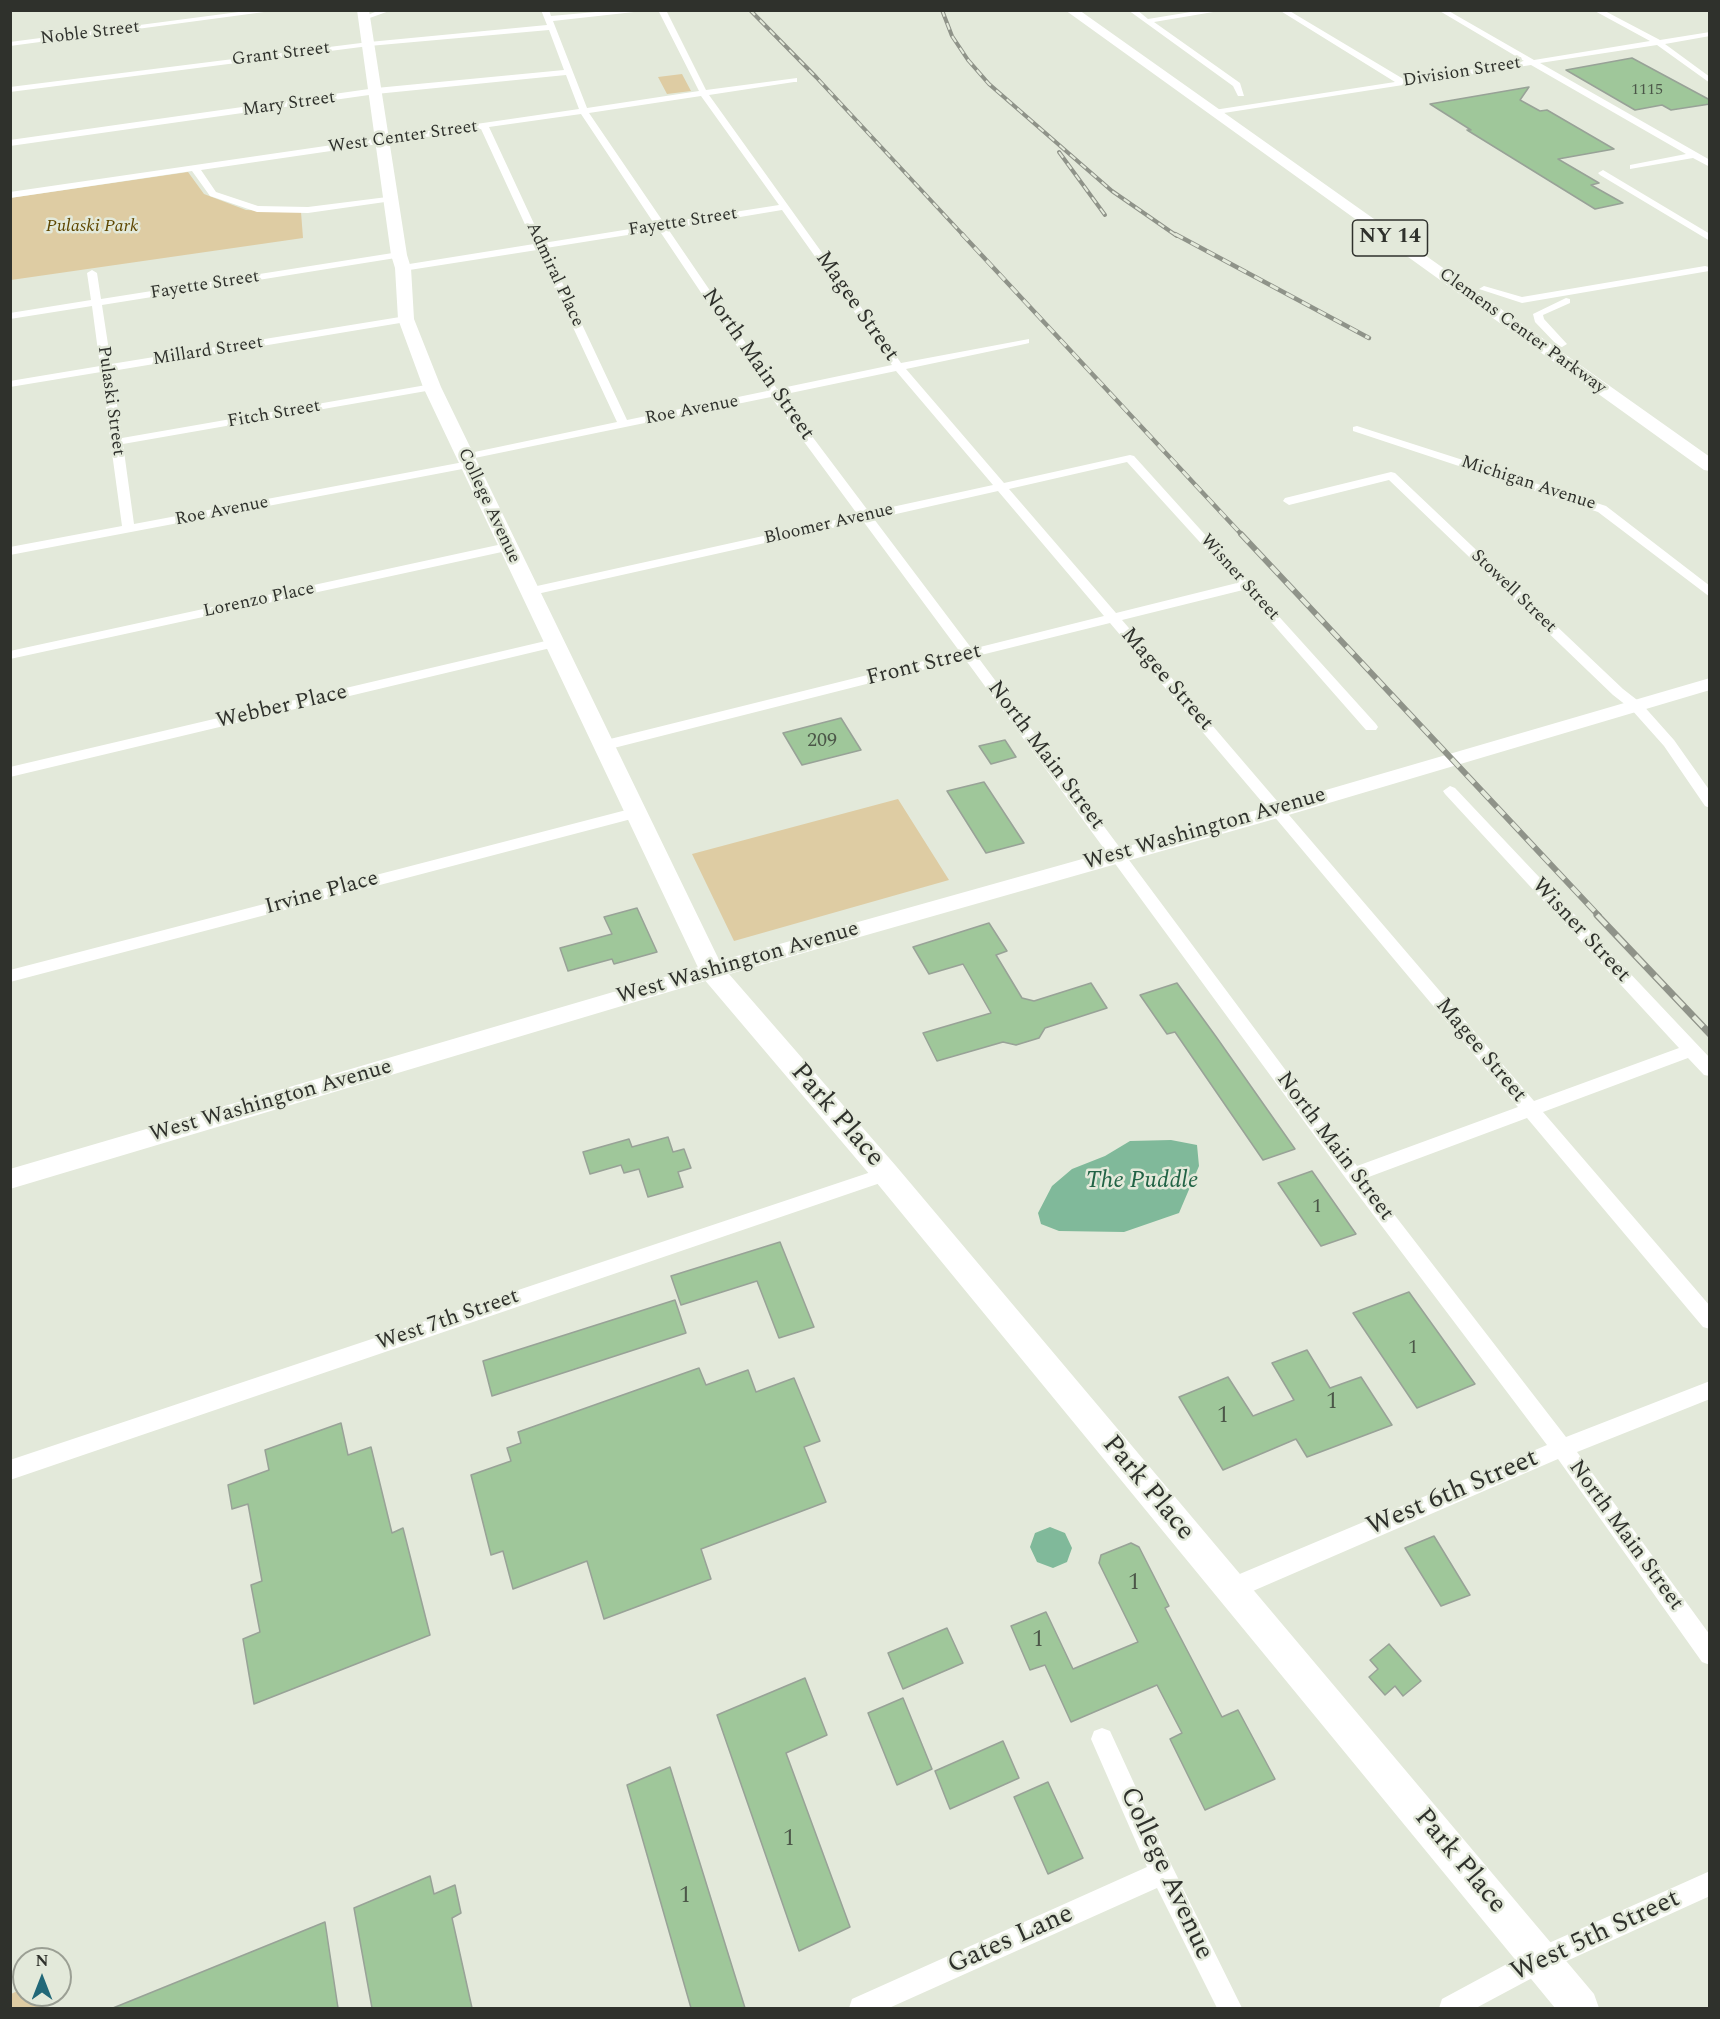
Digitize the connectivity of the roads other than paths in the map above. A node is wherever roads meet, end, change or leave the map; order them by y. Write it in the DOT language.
graph roads {
  1 [pos="276,10"];
  2 [pos="389,10"];
  3 [pos="649,10"];
  4 [pos="662,10"];
  5 [pos="1071,10"];
  6 [pos="1088,10"];
  7 [pos="1131,10"];
  8 [pos="1222,10"];
  9 [pos="1282,10"];
  10 [pos="1441,10"];
  11 [pos="1596,10"];
  12 [pos="364,14"];
  13 [pos="549,19"];
  14 [pos="1147,21"];
  15 [pos="1710,34"];
  16 [pos="1658,42"];
  17 [pos="10,44"];
  18 [pos="369,44"];
  19 [pos="1531,62"];
  20 [pos="568,72"];
  21 [pos="795,80"];
  22 [pos="1710,81"];
  23 [pos="1402,82"];
  24 [pos="10,90"];
  25 [pos="376,92"];
  26 [pos="704,94"];
  27 [pos="1241,94"];
  28 [pos="584,112"];
  29 [pos="1222,112"];
  30 [pos="484,126"];
  31 [pos="383,141"];
  32 [pos="10,143"];
  33 [pos="1694,155"];
  34 [pos="1710,164"];
  35 [pos="1633,167"];
  36 [pos="195,168"];
  37 [pos="1603,172"];
  38 [pos="10,195"];
  39 [pos="392,198"];
  40 [pos="784,207"];
  41 [pos="662,226"];
  42 [pos="1710,238"];
  43 [pos="541,246"];
  44 [pos="401,262"];
  45 [pos="1708,269"];
  46 [pos="92,273"];
  47 [pos="1604,288"];
  48 [pos="1484,289"];
  49 [pos="96,302"];
  50 [pos="10,316"];
  51 [pos="406,319"];
  52 [pos="1025,341"];
  53 [pos="1562,344"];
  54 [pos="106,369"];
  55 [pos="900,369"];
  56 [pos="10,384"];
  57 [pos="432,387"];
  58 [pos="775,394"];
  59 [pos="624,425"];
  60 [pos="1357,429"];
  61 [pos="117,442"];
  62 [pos="1710,448"];
  63 [pos="1130,458"];
  64 [pos="467,461"];
  65 [pos="1710,466"];
  66 [pos="1000,487"];
  67 [pos="1289,501"];
  68 [pos="866,517"];
  69 [pos="129,529"];
  70 [pos="507,547"];
  71 [pos="10,551"];
  72 [pos="1246,585"];
  73 [pos="528,591"];
  74 [pos="1710,593"];
  75 [pos="1113,618"];
  76 [pos="554,644"];
  77 [pos="969,654"];
  78 [pos="10,655"];
  79 [pos="1710,684"];
  80 [pos="1636,706"];
  81 [pos="1371,727"];
  82 [pos="602,746"];
  83 [pos="10,772"];
  84 [pos="1450,791"];
  85 [pos="1710,802"];
  86 [pos="1278,810"];
  87 [pos="634,813"];
  88 [pos="1118,855"];
  89 [pos="712,971"];
  90 [pos="10,976"];
  91 [pos="1691,1050"];
  92 [pos="1710,1070"];
  93 [pos="1529,1110"];
  94 [pos="886,1174"];
  95 [pos="1353,1175"];
  96 [pos="10,1179"];
  97 [pos="1710,1322"];
  98 [pos="1710,1390"];
  99 [pos="1562,1448"];
  100 [pos="10,1470"];
  101 [pos="1231,1589"];
  102 [pos="1710,1654"];
  103 [pos="1102,1739"];
  104 [pos="1162,1873"];
  105 [pos="1710,1883"];
  106 [pos="1540,1960"];
  107 [pos="861,2008"];
  108 [pos="1230,2008"];
  109 [pos="1451,2008"];
  110 [pos="1580,2008"];
  1 -- 17 [label="street, Noble Street"];
  2 -- 12 [label="street"];
  3 -- 13 [label="street, Grant Street"];
  4 -- 26 [label="street, Magee Street"];
  5 -- 29 [label="main road, Clemens Center Parkway / NY 14"];
  6 -- 29 [label="main road, Clemens Center Parkway / NY 14"];
  7 -- 14 [label="street"];
  8 -- 14 [label="street"];
  9 -- 23 [label="street"];
  10 -- 19 [label="street"];
  11 -- 16 [label="street"];
  12 -- 18 [label="main road, College Avenue"];
  13 -- 18 [label="street, Grant Street"];
  13 -- 20 [label="street, North Main Street"];
  14 -- 27 [label="street"];
  15 -- 16 [label="street, Division Street"];
  16 -- 19 [label="street, Division Street"];
  16 -- 22 [label="street"];
  18 -- 24 [label="street, Grant Street"];
  18 -- 25 [label="main road, College Avenue"];
  19 -- 23 [label="street, Division Street"];
  19 -- 33 [label="street"];
  20 -- 25 [label="street, Mary Street"];
  20 -- 28 [label="street, North Main Street"];
  21 -- 26 [label="street, West Center Street"];
  23 -- 29 [label="street, Division Street"];
  25 -- 31 [label="main road, College Avenue"];
  25 -- 32 [label="street, Mary Street"];
  26 -- 28 [label="street, West Center Street"];
  26 -- 40 [label="street, Magee Street"];
  28 -- 30 [label="street, West Center Street"];
  28 -- 41 [label="street, North Main Street"];
  29 -- 48 [label="main road, Clemens Center Parkway / NY 14"];
  29 -- 65 [label="main road, Clemens Center Parkway / NY 14"];
  30 -- 31 [label="street, West Center Street"];
  30 -- 43 [label="street, Admiral Place"];
  31 -- 36 [label="street, West Center Street"];
  31 -- 39 [label="main road, College Avenue"];
  33 -- 34 [label="street"];
  33 -- 35 [label="street"];
  36 -- 38 [label="street, West Center Street"];
  36 -- 39 [label="street"];
  37 -- 42 [label="street"];
  39 -- 44 [label="main road, College Avenue"];
  40 -- 41 [label="street, Fayette Street"];
  40 -- 55 [label="street, Magee Street"];
  41 -- 43 [label="street, Fayette Street"];
  41 -- 58 [label="street, North Main Street"];
  43 -- 44 [label="street, Fayette Street"];
  43 -- 59 [label="street, Admiral Place"];
  44 -- 49 [label="street, Fayette Street"];
  44 -- 51 [label="main road, College Avenue"];
  45 -- 47 [label="street"];
  46 -- 49 [label="street, Pulaski Street"];
  47 -- 48 [label="street"];
  47 -- 53 [label="street"];
  48 -- 53 [label="main road, Clemens Center Parkway / NY 14"];
  49 -- 50 [label="street, Fayette Street"];
  49 -- 54 [label="street, Pulaski Street"];
  51 -- 54 [label="street, Millard Street"];
  51 -- 57 [label="main road, College Avenue"];
  52 -- 55 [label="street, Roe Avenue"];
  53 -- 62 [label="main road, Clemens Center Parkway / NY 14"];
  54 -- 56 [label="street, Millard Street"];
  54 -- 61 [label="street, Pulaski Street"];
  55 -- 58 [label="street, Roe Avenue"];
  55 -- 66 [label="street, Magee Street"];
  57 -- 61 [label="street, Fitch Street"];
  57 -- 64 [label="main road, College Avenue"];
  58 -- 59 [label="street, Roe Avenue"];
  58 -- 68 [label="street, North Main Street"];
  59 -- 64 [label="street, Roe Avenue"];
  60 -- 74 [label="street, Michigan Avenue"];
  61 -- 69 [label="street, Pulaski Street"];
  63 -- 66 [label="street, Bloomer Avenue"];
  63 -- 72 [label="street, Wisner Street"];
  64 -- 69 [label="street, Roe Avenue"];
  64 -- 70 [label="main road, College Avenue"];
  66 -- 68 [label="street, Bloomer Avenue"];
  66 -- 75 [label="street, Magee Street"];
  67 -- 80 [label="street, Stowell Street"];
  68 -- 73 [label="street, Bloomer Avenue"];
  68 -- 77 [label="street, North Main Street"];
  69 -- 71 [label="street, Roe Avenue"];
  70 -- 73 [label="main road, College Avenue"];
  70 -- 78 [label="street, Lorenzo Place"];
  72 -- 75 [label="street, Front Street"];
  72 -- 81 [label="street, Wisner Street"];
  73 -- 76 [label="main road, College Avenue"];
  75 -- 77 [label="street, Front Street"];
  75 -- 86 [label="street, Magee Street"];
  76 -- 82 [label="main road, College Avenue"];
  76 -- 83 [label="street, Webber Place"];
  77 -- 82 [label="street, Front Street"];
  77 -- 88 [label="street, North Main Street"];
  79 -- 80 [label="street, West Washington Avenue"];
  80 -- 85 [label="street, Stowell Street"];
  80 -- 86 [label="street, West Washington Avenue"];
  82 -- 87 [label="main road, College Avenue"];
  84 -- 91 [label="street, Wisner Street"];
  86 -- 88 [label="street, West Washington Avenue"];
  86 -- 93 [label="street, Magee Street"];
  87 -- 89 [label="main road, College Avenue"];
  87 -- 90 [label="street, Irvine Place"];
  88 -- 89 [label="street, West Washington Avenue"];
  88 -- 95 [label="street, North Main Street"];
  89 -- 94 [label="main road, Park Place"];
  89 -- 96 [label="street, West Washington Avenue"];
  91 -- 92 [label="street, Wisner Street"];
  91 -- 93 [label="street"];
  93 -- 95 [label="street"];
  93 -- 97 [label="street, Magee Street"];
  94 -- 100 [label="street, West 7th Street"];
  94 -- 101 [label="main road, Park Place"];
  95 -- 99 [label="street, North Main Street"];
  98 -- 99 [label="street, West 6th Street"];
  99 -- 101 [label="street, West 6th Street"];
  99 -- 102 [label="street, North Main Street"];
  101 -- 106 [label="main road, Park Place"];
  103 -- 104 [label="street, College Avenue"];
  104 -- 107 [label="street, Gates Lane"];
  104 -- 108 [label="street, College Avenue"];
  105 -- 106 [label="street, West 5th Street"];
  106 -- 109 [label="street, West 5th Street"];
  106 -- 110 [label="main road, Park Place"];
}
